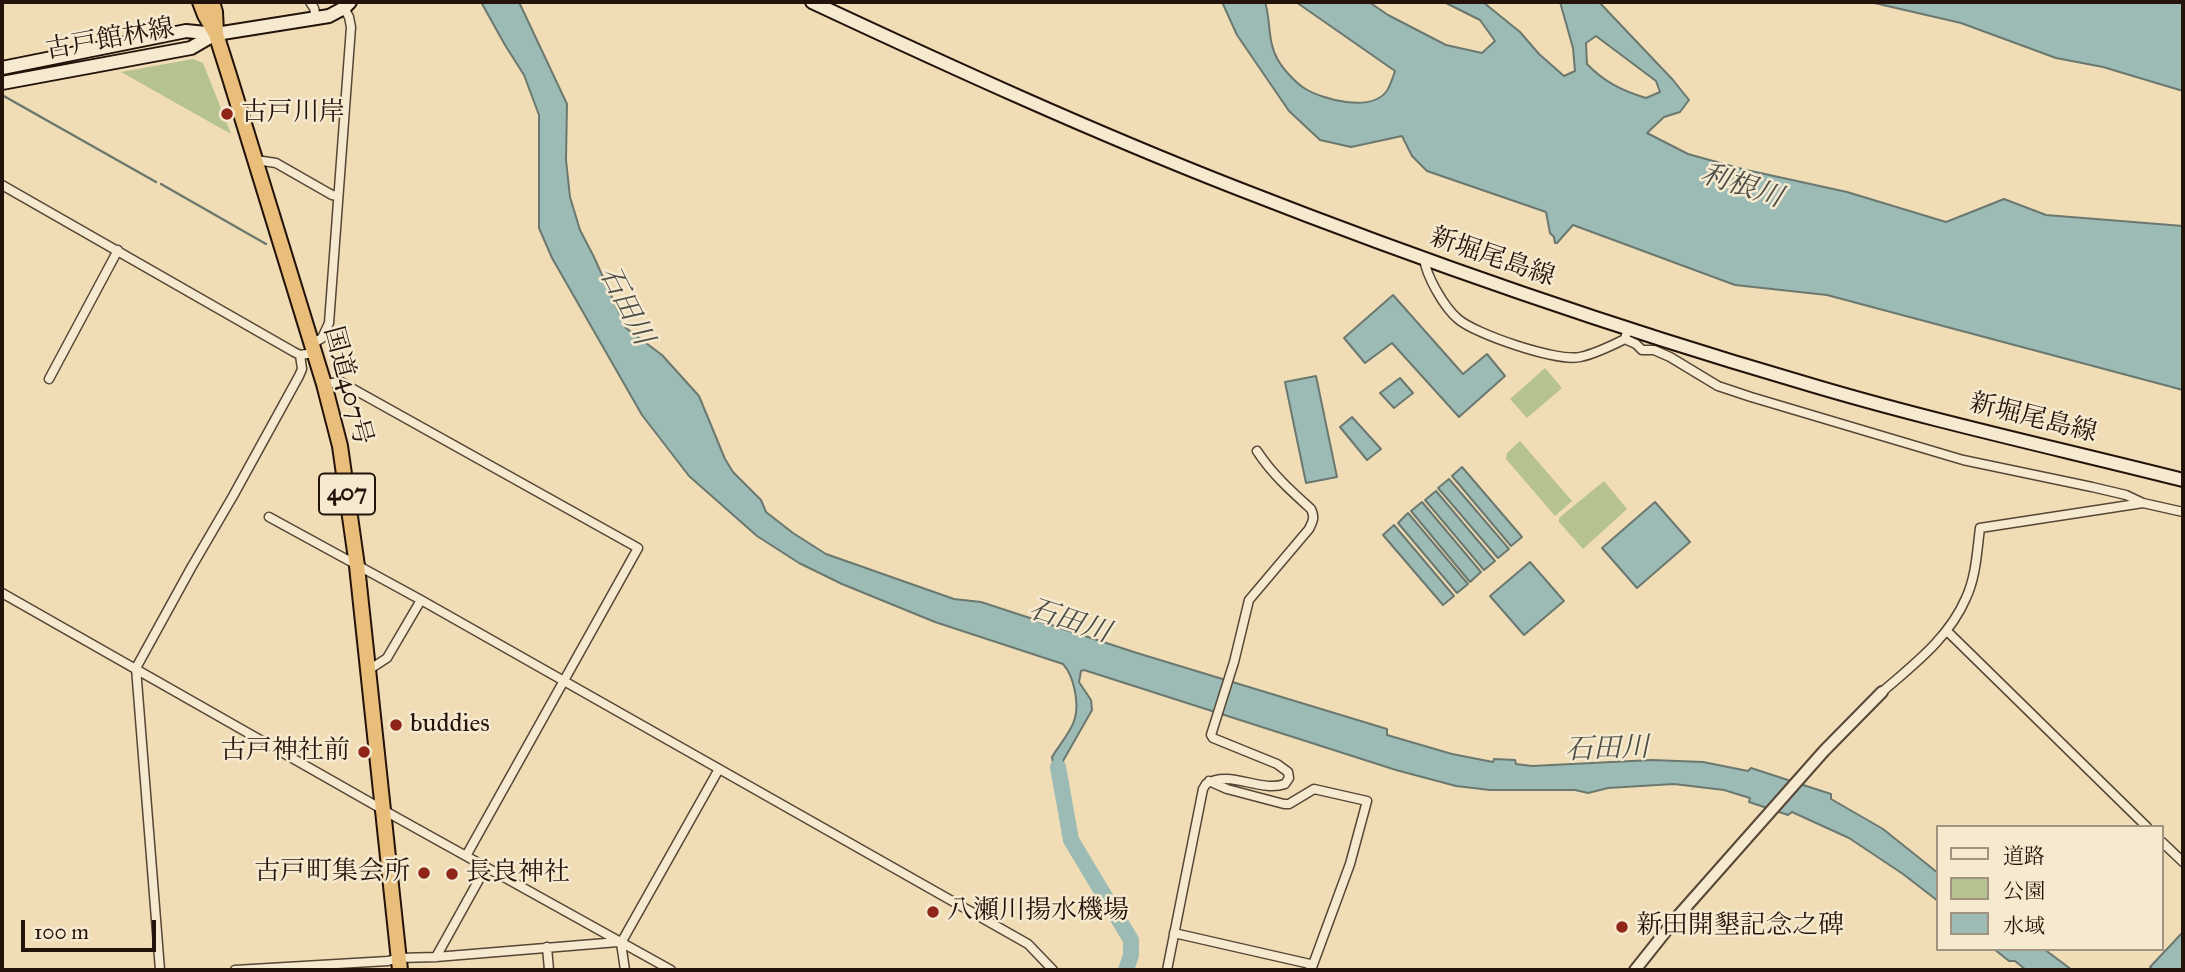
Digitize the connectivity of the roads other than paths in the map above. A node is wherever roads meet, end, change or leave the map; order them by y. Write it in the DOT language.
graph roads {
  1 [pos="200,2"];
  2 [pos="212,2"];
  3 [pos="310,2"];
  4 [pos="812,2"];
  5 [pos="347,5"];
  6 [pos="316,18"];
  7 [pos="216,34"];
  8 [pos="2,68"];
  9 [pos="2,83"];
  10 [pos="256,160"];
  11 [pos="2,184"];
  12 [pos="338,197"];
  13 [pos="118,250"];
  14 [pos="1424,258"];
  15 [pos="1626,333"];
  16 [pos="309,350"];
  17 [pos="49,379"];
  18 [pos="324,384"];
  19 [pos="1257,451"];
  20 [pos="2183,480"];
  21 [pos="2143,503"];
  22 [pos="2183,512"];
  23 [pos="269,517"];
  24 [pos="357,566"];
  25 [pos="2,593"];
  26 [pos="421,600"];
  27 [pos="1947,631"];
  28 [pos="136,668"];
  29 [pos="367,671"];
  30 [pos="563,681"];
  31 [pos="1881,692"];
  32 [pos="719,769"];
  33 [pos="1209,782"];
  34 [pos="382,808"];
  35 [pos="2145,825"];
  36 [pos="2164,844"];
  37 [pos="466,856"];
  38 [pos="2183,862"];
  39 [pos="486,867"];
  40 [pos="1174,933"];
  41 [pos="621,943"];
  42 [pos="547,947"];
  43 [pos="436,957"];
  44 [pos="399,964"];
  45 [pos="160,970"];
  46 [pos="236,970"];
  47 [pos="549,970"];
  48 [pos="625,970"];
  49 [pos="671,970"];
  50 [pos="1054,970"];
  51 [pos="1167,970"];
  52 [pos="1311,970"];
  53 [pos="1635,970"];
  1 -- 7 [label="highway, 国道407号 / 407"];
  2 -- 7 [label="highway, 国道407号 / 407"];
  3 -- 6 [label="street"];
  4 -- 14 [label="main road, 新堀尾島線"];
  5 -- 6 [label="main road"];
  5 -- 12 [label="street"];
  6 -- 7 [label="main road"];
  7 -- 8 [label="main road, 古戸館林線"];
  7 -- 9 [label="main road, 古戸館林線"];
  7 -- 10 [label="highway, 国道407号 / 407"];
  10 -- 12 [label="street"];
  10 -- 16 [label="highway, 国道407号 / 407"];
  11 -- 13 [label="street"];
  12 -- 16 [label="street"];
  13 -- 16 [label="street"];
  13 -- 17 [label="street"];
  14 -- 15 [label="main road, 新堀尾島線"];
  14 -- 15 [label="street"];
  15 -- 20 [label="main road, 新堀尾島線"];
  15 -- 21 [label="street"];
  16 -- 18 [label="highway, 国道407号 / 407"];
  16 -- 28 [label="street"];
  18 -- 24 [label="highway, 国道407号 / 407"];
  18 -- 30 [label="street"];
  19 -- 33 [label="street"];
  21 -- 22 [label="street"];
  21 -- 27 [label="street"];
  23 -- 24 [label="street"];
  24 -- 26 [label="street"];
  24 -- 29 [label="highway, 国道407号 / 407"];
  25 -- 28 [label="street"];
  26 -- 29 [label="street"];
  26 -- 30 [label="street"];
  27 -- 31 [label="street"];
  27 -- 35 [label="street"];
  28 -- 34 [label="street"];
  28 -- 45 [label="street"];
  29 -- 34 [label="highway, 国道407号 / 407"];
  30 -- 32 [label="street"];
  30 -- 37 [label="street"];
  31 -- 53 [label="street"];
  32 -- 41 [label="street"];
  32 -- 50 [label="street"];
  33 -- 40 [label="street"];
  33 -- 52 [label="street"];
  34 -- 37 [label="street"];
  34 -- 44 [label="highway, 国道407号 / 407"];
  36 -- 38 [label="street"];
  37 -- 39 [label="street"];
  39 -- 41 [label="street"];
  39 -- 43 [label="street"];
  40 -- 51 [label="street"];
  40 -- 52 [label="street"];
  41 -- 42 [label="street"];
  41 -- 48 [label="street"];
  41 -- 49 [label="street"];
  42 -- 43 [label="street"];
  42 -- 47 [label="street"];
  43 -- 44 [label="street"];
  44 -- 46 [label="street"];
}
